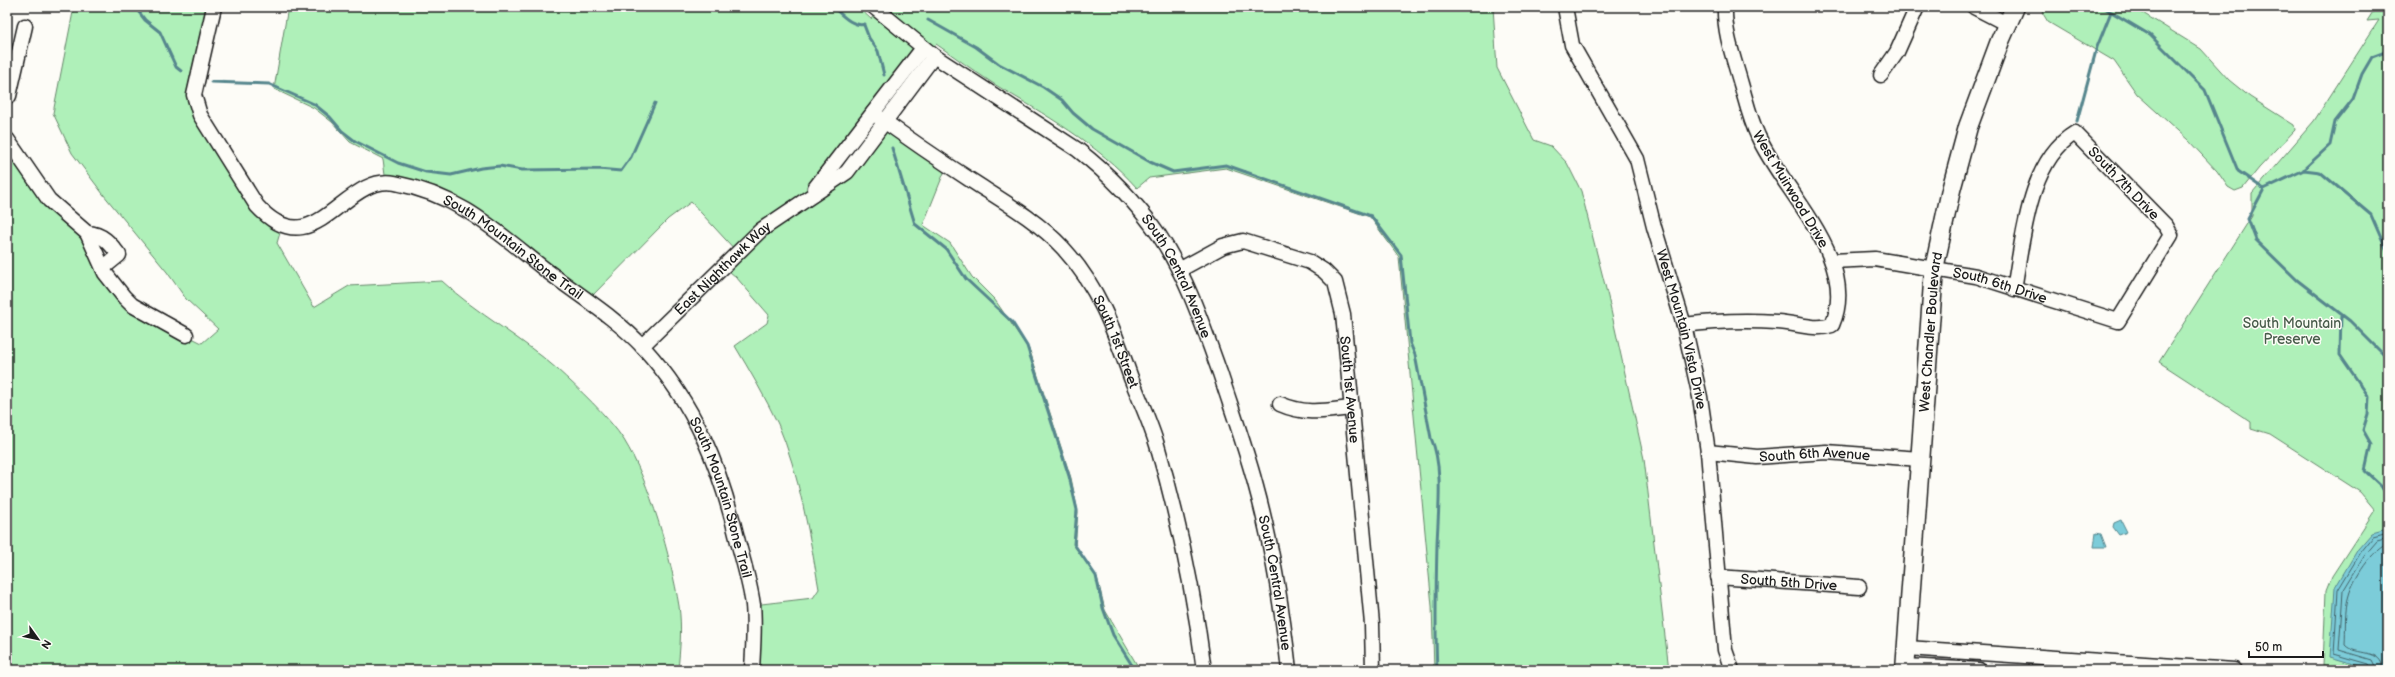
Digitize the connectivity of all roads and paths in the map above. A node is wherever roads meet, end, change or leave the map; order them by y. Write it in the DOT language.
graph roads {
  1 [pos="214,7"];
  2 [pos="1565,7"];
  3 [pos="1725,7"];
  4 [pos="1917,7"];
  5 [pos="1974,7"];
  6 [pos="2016,7"];
  7 [pos="876,9"];
  8 [pos="2007,24"];
  9 [pos="25,26"];
  10 [pos="923,48"];
  11 [pos="13,54"];
  12 [pos="934,56"];
  13 [pos="1881,76"];
  14 [pos="9,96"];
  15 [pos="873,113"];
  16 [pos="885,122"];
  17 [pos="7,139"];
  18 [pos="808,197"];
  19 [pos="88,233"];
  20 [pos="1832,261"];
  21 [pos="103,268"];
  22 [pos="1934,269"];
  23 [pos="1179,270"];
  24 [pos="2014,289"];
  25 [pos="2118,321"];
  26 [pos="1684,325"];
  27 [pos="186,335"];
  28 [pos="642,346"];
  29 [pos="1280,404"];
  30 [pos="1350,408"];
  31 [pos="1708,452"];
  32 [pos="1920,459"];
  33 [pos="1718,577"];
  34 [pos="1859,587"];
  35 [pos="1906,661"];
  36 [pos="2127,666"];
  37 [pos="752,670"];
  38 [pos="1204,670"];
  39 [pos="1289,670"];
  40 [pos="1373,670"];
  41 [pos="1732,670"];
  42 [pos="1980,670"];
  43 [pos="2234,670"];
  1 -- 28 [label="street, South Mountain Stone Trail"];
  2 -- 26 [label="street, West Mountain Vista Drive"];
  3 -- 20 [label="street, West Muirwood Drive"];
  4 -- 13 [label="street"];
  5 -- 8 [label="street"];
  6 -- 8 [label="main road, West Chandler Boulevard"];
  7 -- 10 [label="street, South Central Avenue"];
  8 -- 22 [label="main road, West Chandler Boulevard"];
  9 -- 11 [label="street"];
  10 -- 12 [label="street, South Central Avenue"];
  10 -- 15 [label="street, East Nighthawk Way"];
  11 -- 14 [label="street"];
  12 -- 16 [label="street, East Nighthawk Way"];
  12 -- 23 [label="street, South Central Avenue"];
  15 -- 16 [label="street, South 1st Street"];
  15 -- 18 [label="street, East Nighthawk Way"];
  16 -- 18 [label="street, East Nighthawk Way"];
  16 -- 38 [label="street, South 1st Street"];
  17 -- 19 [label="street"];
  18 -- 28 [label="street, East Nighthawk Way"];
  19 -- 21 [label="street"];
  19 -- 21 [label="street"];
  20 -- 22 [label="street, South 6th Drive"];
  20 -- 26 [label="street, West Muirwood Drive"];
  21 -- 27 [label="street"];
  22 -- 24 [label="street, South 6th Drive"];
  22 -- 32 [label="main road, West Chandler Boulevard"];
  23 -- 30 [label="street, South 1st Avenue"];
  23 -- 39 [label="street, South Central Avenue"];
  24 -- 25 [label="street, South 6th Drive"];
  24 -- 25 [label="street, South 7th Drive"];
  26 -- 31 [label="street, West Mountain Vista Drive"];
  28 -- 37 [label="street, South Mountain Stone Trail"];
  29 -- 30 [label="street"];
  30 -- 40 [label="street, South 1st Avenue"];
  31 -- 32 [label="street, South 6th Avenue"];
  31 -- 33 [label="street, West Mountain Vista Drive"];
  32 -- 35 [label="main road, West Chandler Boulevard"];
  33 -- 34 [label="street, South 5th Drive"];
  33 -- 41 [label="street, West Mountain Vista Drive"];
  35 -- 36 [label="street"];
  35 -- 42 [label="street"];
  36 -- 43 [label="street"];
}
